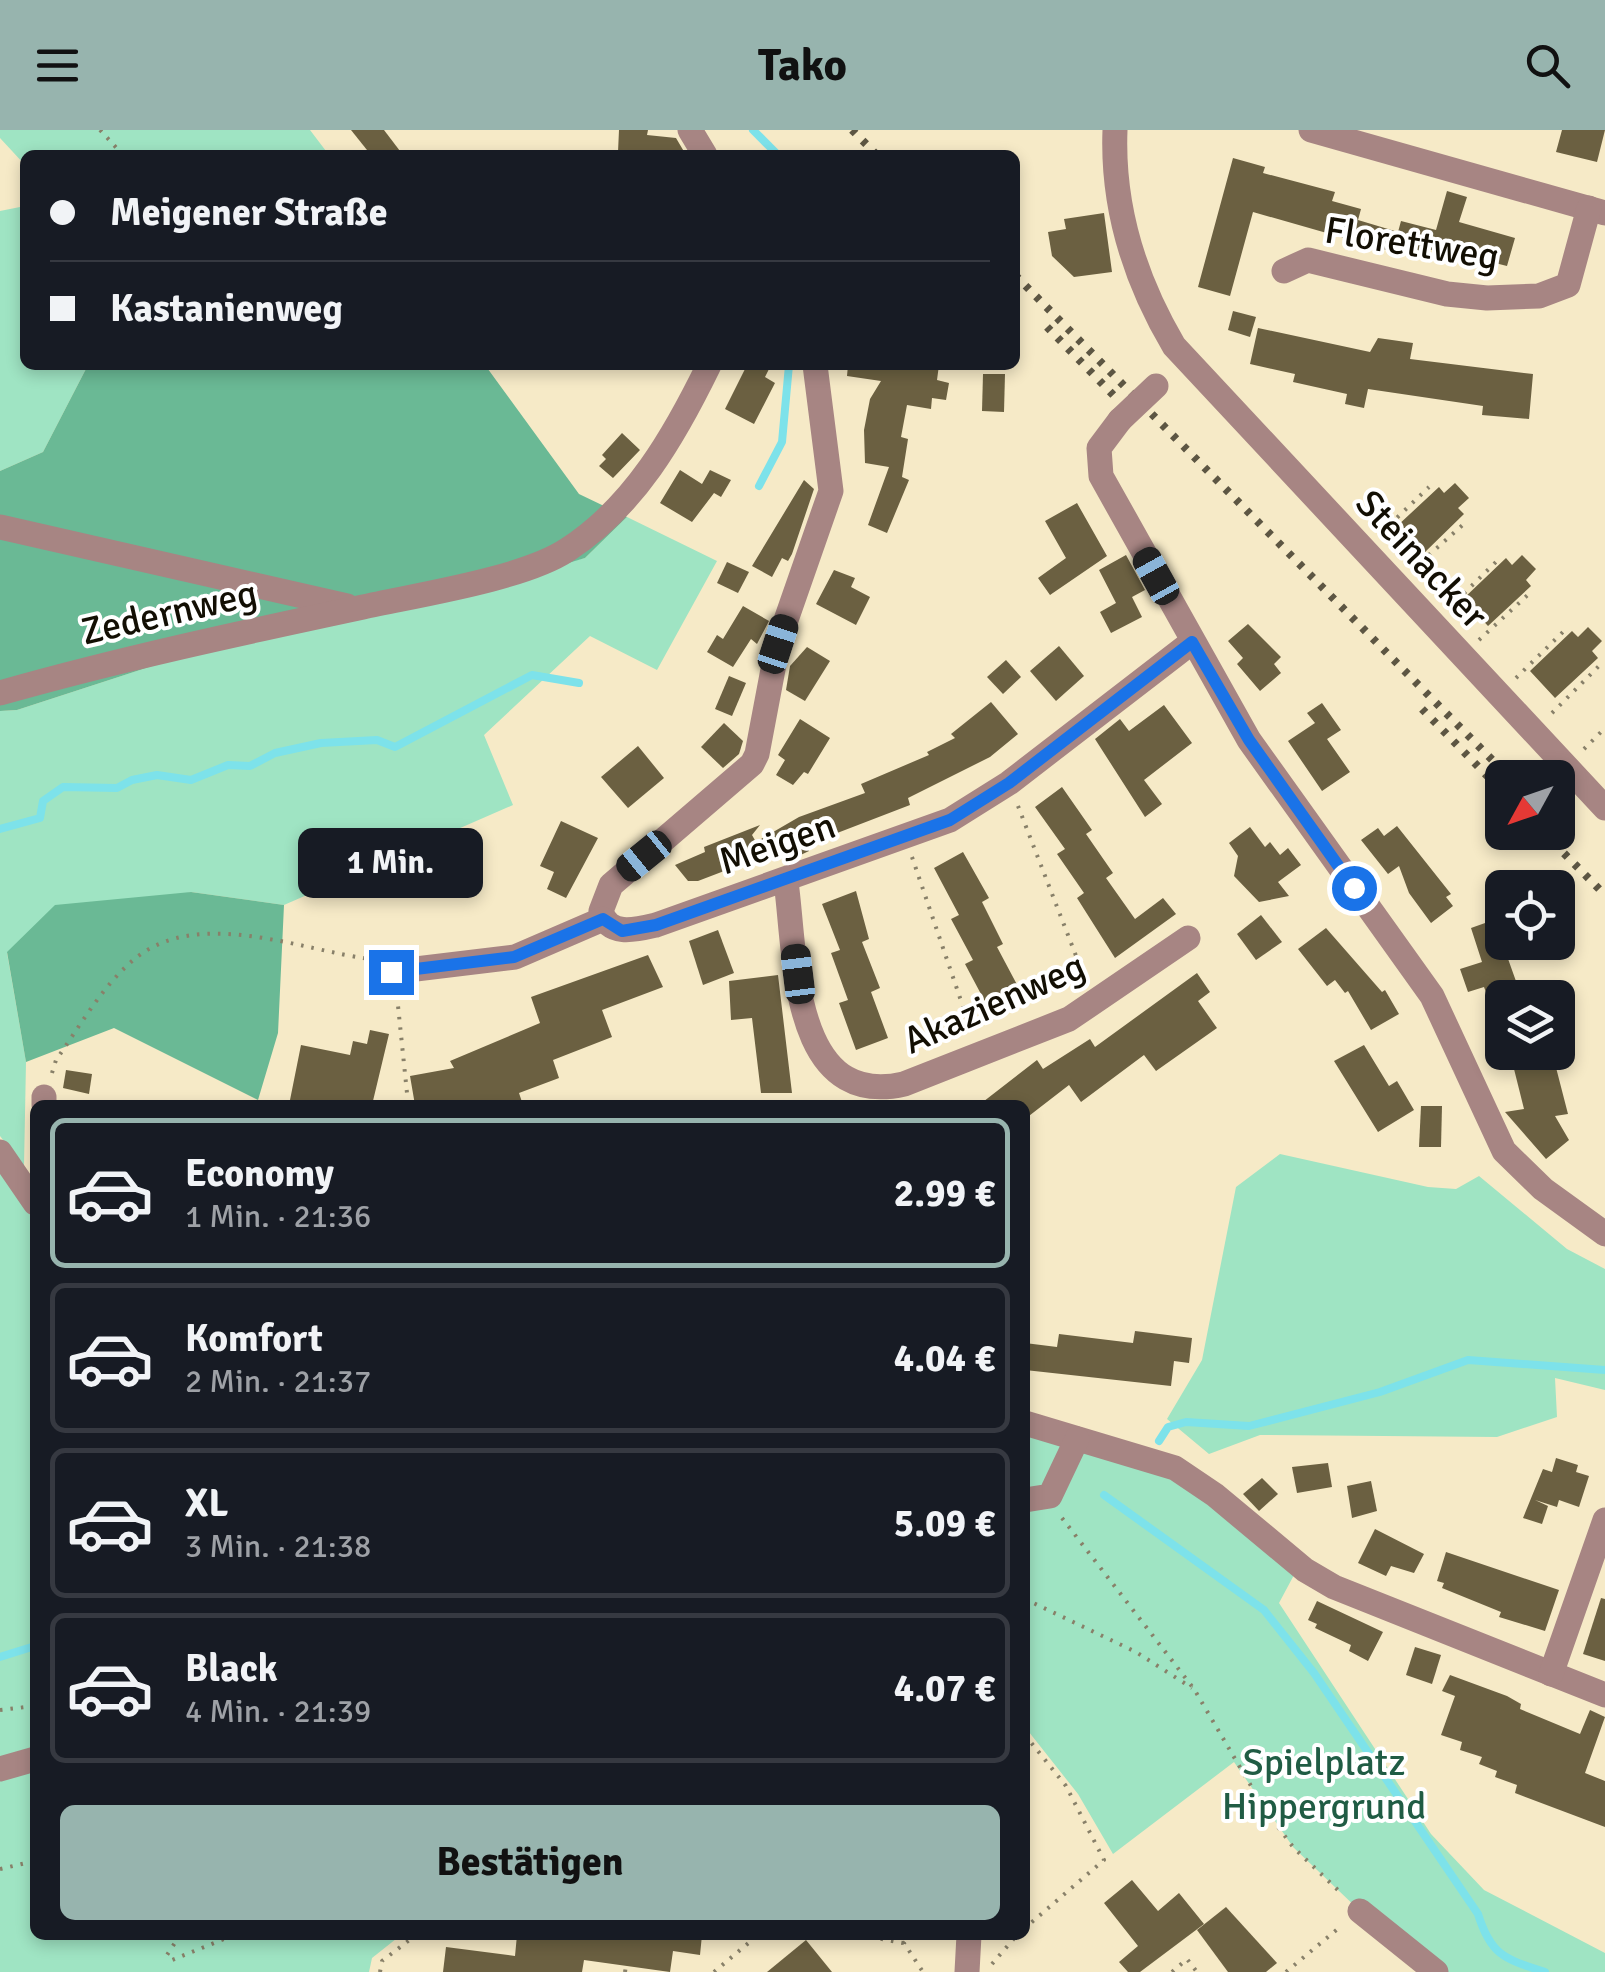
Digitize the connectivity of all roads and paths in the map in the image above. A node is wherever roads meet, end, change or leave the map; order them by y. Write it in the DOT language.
graph roads {
  1 [pos="100,130"];
  2 [pos="1115,130"];
  3 [pos="1311,130"];
  4 [pos="118,150"];
  5 [pos="1597,210"];
  6 [pos="1284,271"];
  7 [pos="1185,361"];
  8 [pos="705,370"];
  9 [pos="816,370"];
  10 [pos="1429,488"];
  11 [pos="1465,523"];
  12 [pos="0,527"];
  13 [pos="1377,537"];
  14 [pos="1500,558"];
  15 [pos="1410,572"];
  16 [pos="1532,591"];
  17 [pos="357,608"];
  18 [pos="1456,622"];
  19 [pos="1567,628"];
  20 [pos="1466,632"];
  21 [pos="1192,642"];
  22 [pos="1602,664"];
  23 [pos="1513,682"];
  24 [pos="0,693"];
  25 [pos="1547,718"];
  26 [pos="1605,728"];
  27 [pos="1580,752"];
  28 [pos="1009,783"];
  29 [pos="1605,808"];
  30 [pos="906,838"];
  31 [pos="786,882"];
  32 [pos="603,919"];
  33 [pos="1188,938"];
  34 [pos="1080,964"];
  35 [pos="391,972"];
  36 [pos="969,1022"];
  37 [pos="406,1094"];
  38 [pos="44,1100"];
  39 [pos="0,1152"];
  40 [pos="30,1196"];
  41 [pos="1605,1234"];
  42 [pos="1030,1425"];
  43 [pos="1077,1439"];
  44 [pos="1038,1498"];
  45 [pos="1605,1520"];
  46 [pos="1030,1601"];
  47 [pos="1551,1674"];
  48 [pos="1194,1689"];
  49 [pos="1605,1695"];
  50 [pos="30,1707"];
  51 [pos="0,1710"];
  52 [pos="1030,1741"];
  53 [pos="30,1761"];
  54 [pos="0,1770"];
  55 [pos="30,1862"];
  56 [pos="0,1869"];
  57 [pos="1360,1911"];
  58 [pos="1030,1924"];
  59 [pos="176,1940"];
  60 [pos="222,1940"];
  61 [pos="409,1940"];
  62 [pos="752,1940"];
  63 [pos="888,1940"];
  64 [pos="907,1940"];
  65 [pos="970,1940"];
  66 [pos="1011,1940"];
  67 [pos="904,1943"];
  68 [pos="1000,1949"];
  69 [pos="380,1972"];
  70 [pos="714,1972"];
  71 [pos="923,1972"];
  72 [pos="967,1972"];
  73 [pos="1172,1972"];
  74 [pos="1197,1972"];
  75 [pos="1286,1972"];
  76 [pos="1436,1972"];
  1 -- 4 [label="path"];
  2 -- 7 [label="street, Steinacker"];
  3 -- 5 [label="street"];
  5 -- 6 [label="street, Florettweg"];
  7 -- 21 [label="street, bridge"];
  7 -- 29 [label="street, Steinacker"];
  8 -- 17 [label="street, Zedernweg"];
  9 -- 32 [label="street, Meigen"];
  10 -- 13 [label="path"];
  11 -- 15 [label="path"];
  12 -- 17 [label="street, Zedernweg"];
  14 -- 18 [label="path"];
  16 -- 20 [label="path"];
  17 -- 24 [label="street, Zedernweg"];
  19 -- 23 [label="path"];
  21 -- 28 [label="street, Meigen"];
  21 -- 41 [label="street"];
  22 -- 25 [label="path"];
  26 -- 27 [label="path"];
  28 -- 30 [label="street, Meigen"];
  28 -- 34 [label="path, Akazienweg"];
  30 -- 31 [label="street, Meigen"];
  30 -- 36 [label="path, Akazienweg"];
  31 -- 32 [label="street, Meigen"];
  31 -- 33 [label="street, Akazienweg"];
  32 -- 35 [label="street"];
  35 -- 37 [label="path"];
  35 -- 38 [label="path"];
  39 -- 40 [label="street"];
  42 -- 43 [label="street"];
  43 -- 44 [label="street"];
  43 -- 47 [label="street"];
  44 -- 48 [label="path"];
  45 -- 47 [label="street"];
  46 -- 48 [label="path"];
  47 -- 49 [label="street"];
  48 -- 57 [label="path"];
  50 -- 51 [label="path"];
  52 -- 58 [label="path"];
  53 -- 54 [label="street"];
  55 -- 56 [label="path"];
  57 -- 75 [label="path"];
  57 -- 76 [label="street"];
  59 -- 60 [label="path"];
  61 -- 69 [label="path"];
  62 -- 70 [label="path"];
  63 -- 67 [label="path"];
  64 -- 67 [label="path"];
  65 -- 72 [label="street"];
  66 -- 68 [label="path"];
  67 -- 71 [label="path"];
  73 -- 74 [label="path"];
}
